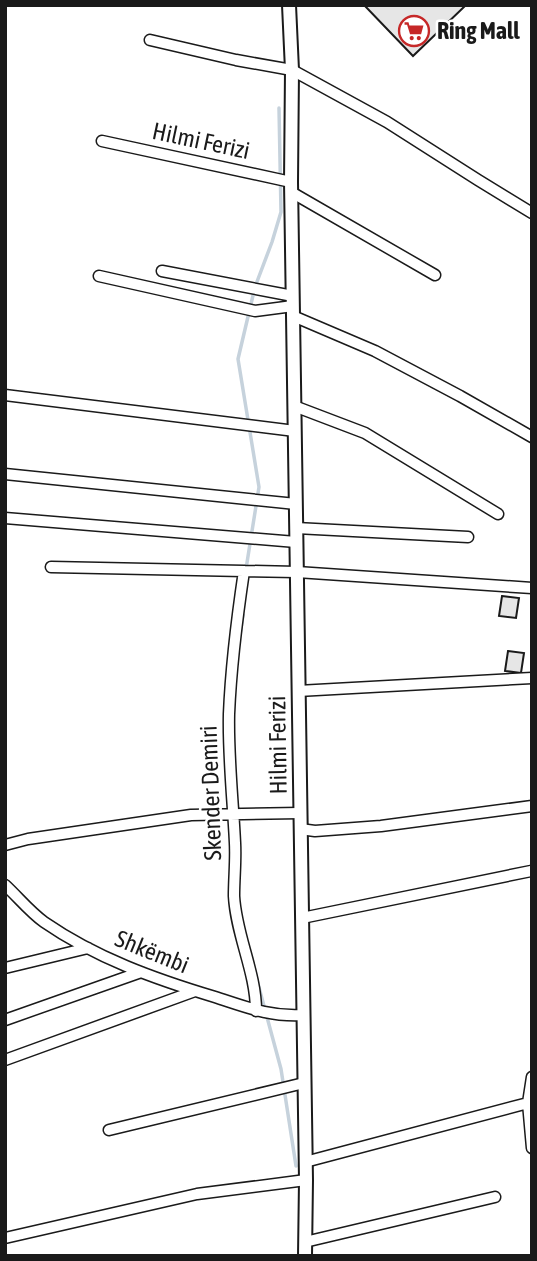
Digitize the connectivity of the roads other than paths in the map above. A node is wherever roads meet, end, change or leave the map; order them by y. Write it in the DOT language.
graph roads {
  1 [pos="289,5"];
  2 [pos="150,40"];
  3 [pos="292,70"];
  4 [pos="102,141"];
  5 [pos="290,185"];
  6 [pos="532,213"];
  7 [pos="162,271"];
  8 [pos="435,275"];
  9 [pos="99,276"];
  10 [pos="293,306"];
  11 [pos="5,395"];
  12 [pos="294,406"];
  13 [pos="295,431"];
  14 [pos="532,437"];
  15 [pos="5,474"];
  16 [pos="296,504"];
  17 [pos="498,514"];
  18 [pos="5,519"];
  19 [pos="296,535"];
  20 [pos="468,537"];
  21 [pos="51,567"];
  22 [pos="248,571"];
  23 [pos="297,572"];
  24 [pos="532,588"];
  25 [pos="532,678"];
  26 [pos="298,691"];
  27 [pos="532,806"];
  28 [pos="237,813"];
  29 [pos="300,813"];
  30 [pos="300,829"];
  31 [pos="5,845"];
  32 [pos="531,871"];
  33 [pos="5,885"];
  34 [pos="302,918"];
  35 [pos="88,948"];
  36 [pos="5,968"];
  37 [pos="141,972"];
  38 [pos="195,991"];
  39 [pos="259,1012"];
  40 [pos="303,1015"];
  41 [pos="5,1020"];
  42 [pos="5,1060"];
  43 [pos="532,1077"];
  44 [pos="304,1083"];
  45 [pos="528,1103"];
  46 [pos="109,1130"];
  47 [pos="532,1148"];
  48 [pos="305,1162"];
  49 [pos="306,1180"];
  50 [pos="495,1197"];
  51 [pos="5,1238"];
  52 [pos="305,1240"];
  53 [pos="305,1256"];
  1 -- 3 [label="street, Hilmi Ferizi"];
  2 -- 3 [label="street"];
  3 -- 5 [label="street, Hilmi Ferizi"];
  3 -- 6 [label="street"];
  4 -- 5 [label="street, Hilmi Ferizi"];
  5 -- 8 [label="street"];
  5 -- 10 [label="street, Hilmi Ferizi"];
  7 -- 10 [label="street"];
  9 -- 10 [label="street"];
  10 -- 12 [label="street, Hilmi Ferizi"];
  10 -- 14 [label="street"];
  11 -- 13 [label="street"];
  12 -- 13 [label="street, Hilmi Ferizi"];
  12 -- 17 [label="street"];
  13 -- 16 [label="street, Hilmi Ferizi"];
  15 -- 16 [label="street"];
  16 -- 19 [label="street, Hilmi Ferizi"];
  18 -- 19 [label="street"];
  19 -- 20 [label="street"];
  19 -- 23 [label="street, Hilmi Ferizi"];
  21 -- 22 [label="street"];
  22 -- 23 [label="street"];
  22 -- 28 [label="street, Skender Demiri"];
  23 -- 24 [label="street"];
  23 -- 26 [label="street, Hilmi Ferizi"];
  25 -- 26 [label="street"];
  26 -- 29 [label="street, Hilmi Ferizi"];
  27 -- 30 [label="street"];
  28 -- 29 [label="street"];
  28 -- 31 [label="street"];
  28 -- 39 [label="street, Skender Demiri"];
  29 -- 30 [label="street, Hilmi Ferizi"];
  30 -- 34 [label="street, Hilmi Ferizi"];
  32 -- 34 [label="street"];
  33 -- 35 [label="street, Shkëmbi"];
  34 -- 40 [label="street, Hilmi Ferizi"];
  35 -- 36 [label="street"];
  35 -- 37 [label="street, Shkëmbi"];
  37 -- 38 [label="street, Shkëmbi"];
  37 -- 41 [label="street"];
  38 -- 39 [label="street, Shkëmbi"];
  38 -- 42 [label="street"];
  39 -- 40 [label="street, Shkëmbi"];
  40 -- 44 [label="street, Hilmi Ferizi"];
  43 -- 45 [label="street"];
  44 -- 46 [label="street"];
  44 -- 48 [label="street, Hilmi Ferizi"];
  45 -- 47 [label="street"];
  45 -- 48 [label="street"];
  48 -- 49 [label="street, Hilmi Ferizi"];
  49 -- 51 [label="street"];
  49 -- 52 [label="street, Hilmi Ferizi"];
  50 -- 52 [label="street"];
  52 -- 53 [label="street, Hilmi Ferizi"];
}
